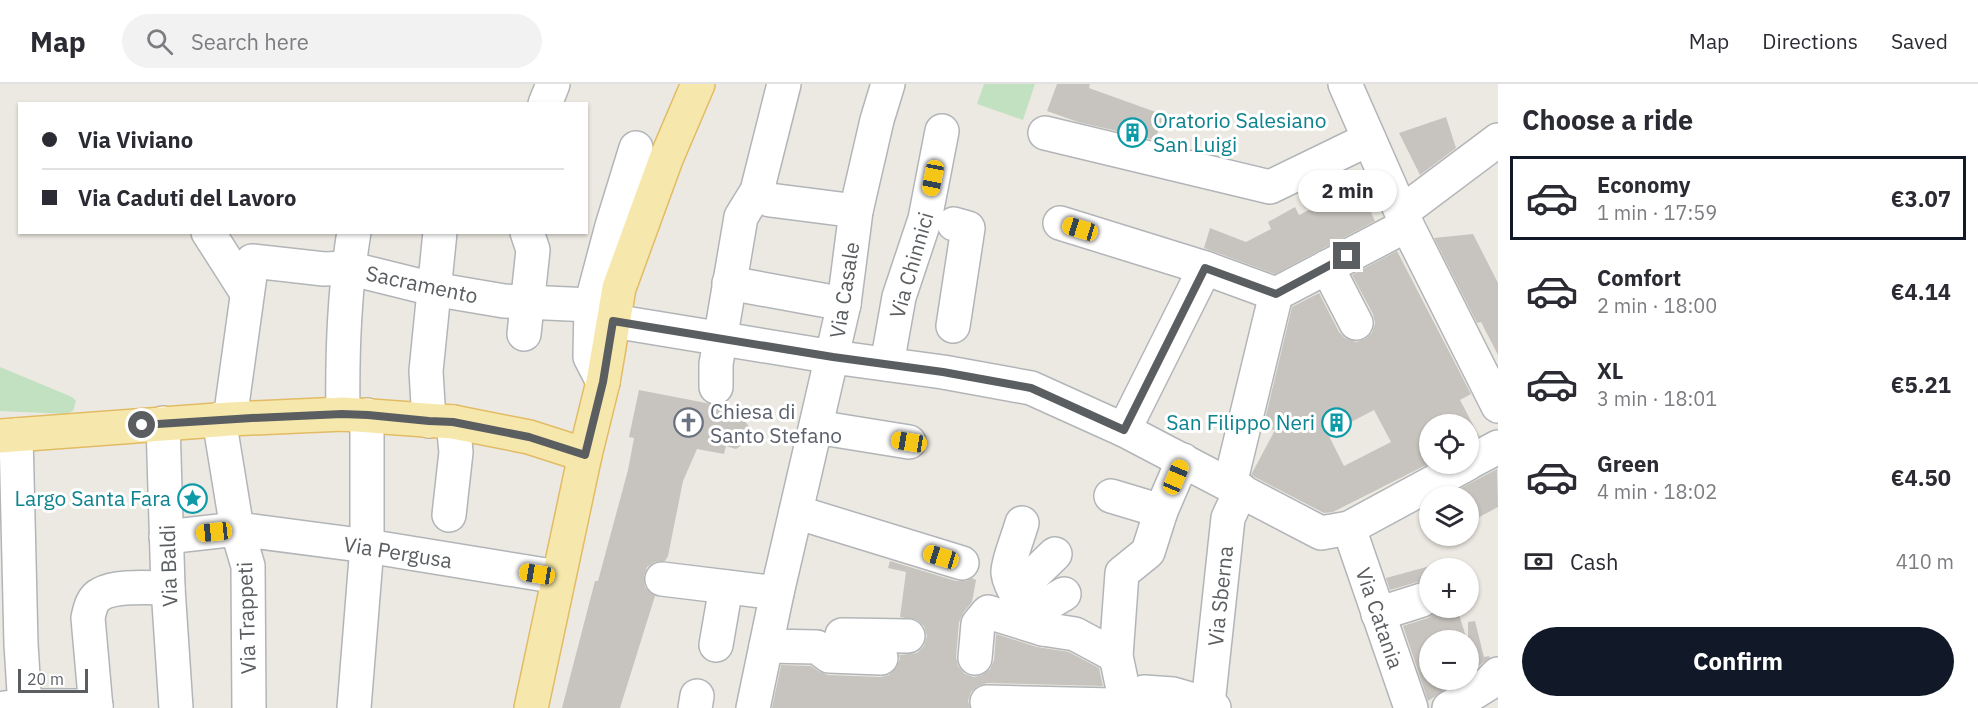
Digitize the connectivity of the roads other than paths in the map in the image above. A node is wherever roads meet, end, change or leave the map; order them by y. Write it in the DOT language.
graph roads {
  1 [pos="553,84"];
  2 [pos="698,84"];
  3 [pos="784,84"];
  4 [pos="888,84"];
  5 [pos="1345,84"];
  6 [pos="546,102"];
  7 [pos="942,132"];
  8 [pos="1045,133"];
  9 [pos="1369,139"];
  10 [pos="1498,140"];
  11 [pos="636,148"];
  12 [pos="770,201"];
  13 [pos="856,210"];
  14 [pos="1405,219"];
  15 [pos="1060,223"];
  16 [pos="954,224"];
  17 [pos="209,234"];
  18 [pos="354,234"];
  19 [pos="440,234"];
  20 [pos="528,234"];
  21 [pos="252,261"];
  22 [pos="1327,267"];
  23 [pos="348,268"];
  24 [pos="1205,268"];
  25 [pos="729,283"];
  26 [pos="433,289"];
  27 [pos="247,293"];
  28 [pos="1276,294"];
  29 [pos="844,304"];
  30 [pos="602,313"];
  31 [pos="527,319"];
  32 [pos="1356,323"];
  33 [pos="952,326"];
  34 [pos="721,339"];
  35 [pos="833,357"];
  36 [pos="887,364"];
  37 [pos="716,387"];
  38 [pos="1498,406"];
  39 [pos="355,414"];
  40 [pos="224,419"];
  41 [pos="441,422"];
  42 [pos="163,423"];
  43 [pos="816,427"];
  44 [pos="1124,430"];
  45 [pos="8,435"];
  46 [pos="909,442"];
  47 [pos="1498,447"];
  48 [pos="585,455"];
  49 [pos="1479,457"];
  50 [pos="1183,460"];
  51 [pos="1448,474"];
  52 [pos="1236,487"];
  53 [pos="1111,496"];
  54 [pos="1161,511"];
  55 [pos="796,512"];
  56 [pos="448,515"];
  57 [pos="1022,523"];
  58 [pos="1349,528"];
  59 [pos="237,530"];
  60 [pos="166,537"];
  61 [pos="367,546"];
  62 [pos="1055,554"];
  63 [pos="962,563"];
  64 [pos="558,577"];
  65 [pos="662,579"];
  66 [pos="726,587"];
  67 [pos="168,588"];
  68 [pos="777,593"];
  69 [pos="1064,594"];
  70 [pos="1419,601"];
  71 [pos="1029,610"];
  72 [pos="1378,614"];
  73 [pos="908,636"];
  74 [pos="716,645"];
  75 [pos="10,646"];
  76 [pos="766,646"];
  77 [pos="817,646"];
  78 [pos="1116,656"];
  79 [pos="881,658"];
  80 [pos="975,658"];
  81 [pos="1498,674"];
  82 [pos="1132,701"];
  83 [pos="987,702"];
  84 [pos="1211,706"];
  85 [pos="18,707"];
  86 [pos="96,707"];
  87 [pos="176,708"];
  88 [pos="249,708"];
  89 [pos="354,708"];
  90 [pos="531,708"];
  91 [pos="753,708"];
  92 [pos="1411,708"];
  93 [pos="1449,708"];
  1 -- 6 [label="street"];
  2 -- 30 [label="main road"];
  3 -- 25 [label="street"];
  4 -- 13 [label="street, Via Casale"];
  5 -- 9 [label="street"];
  7 -- 36 [label="street, Via Chinnici"];
  8 -- 9 [label="street"];
  9 -- 14 [label="street"];
  10 -- 14 [label="street"];
  11 -- 30 [label="street"];
  12 -- 13 [label="street"];
  13 -- 29 [label="street, Via Casale"];
  14 -- 22 [label="street"];
  14 -- 38 [label="street"];
  15 -- 24 [label="street"];
  16 -- 33 [label="street"];
  17 -- 27 [label="street"];
  18 -- 23 [label="street"];
  19 -- 26 [label="street"];
  20 -- 31 [label="street"];
  21 -- 23 [label="street, Sacramento"];
  21 -- 27 [label="street, Via Trappeti"];
  22 -- 28 [label="street"];
  22 -- 32 [label="street"];
  23 -- 26 [label="street, Sacramento"];
  23 -- 39 [label="street"];
  24 -- 28 [label="street"];
  24 -- 44 [label="street"];
  25 -- 29 [label="street"];
  25 -- 34 [label="street"];
  26 -- 31 [label="street, Sacramento"];
  26 -- 41 [label="street"];
  27 -- 40 [label="street, Via Trappeti"];
  28 -- 52 [label="street, Via Sberna"];
  29 -- 35 [label="street, Via Casale"];
  30 -- 31 [label="street, Sacramento"];
  30 -- 34 [label="street, Sacramento"];
  30 -- 48 [label="main road"];
  34 -- 35 [label="street, Sacramento"];
  34 -- 37 [label="street"];
  35 -- 36 [label="street, Sacramento"];
  35 -- 43 [label="street, Via Casale"];
  36 -- 44 [label="street, Sacramento"];
  39 -- 40 [label="main road"];
  39 -- 41 [label="main road"];
  39 -- 61 [label="street"];
  40 -- 42 [label="main road"];
  40 -- 59 [label="street, Via Trappeti"];
  41 -- 48 [label="main road"];
  41 -- 56 [label="street"];
  42 -- 45 [label="main road"];
  42 -- 60 [label="street, Via Baldi"];
  43 -- 46 [label="street"];
  43 -- 55 [label="street, Via Casale"];
  44 -- 50 [label="street, Sacramento"];
  45 -- 75 [label="street"];
  47 -- 49 [label="street"];
  48 -- 64 [label="main road"];
  50 -- 52 [label="street, Sacramento"];
  50 -- 54 [label="street"];
  51 -- 58 [label="street"];
  52 -- 58 [label="street, Sacramento"];
  52 -- 84 [label="street, Via Sberna"];
  53 -- 54 [label="street"];
  54 -- 78 [label="street"];
  55 -- 63 [label="street"];
  55 -- 68 [label="street, Via Casale"];
  57 -- 71 [label="street"];
  58 -- 72 [label="street, Via Catania"];
  59 -- 60 [label="street, Via Pergusa"];
  59 -- 61 [label="street, Via Pergusa"];
  59 -- 88 [label="street, Via Trappeti"];
  60 -- 67 [label="street, Via Baldi"];
  61 -- 64 [label="street, Via Pergusa"];
  61 -- 89 [label="street"];
  62 -- 71 [label="street"];
  64 -- 90 [label="main road"];
  65 -- 66 [label="street"];
  66 -- 68 [label="street"];
  66 -- 74 [label="street"];
  67 -- 86 [label="street"];
  67 -- 87 [label="street, Via Baldi"];
  68 -- 76 [label="street, Via Casale"];
  69 -- 71 [label="street"];
  70 -- 72 [label="street"];
  71 -- 78 [label="street"];
  71 -- 80 [label="street"];
  72 -- 92 [label="street, Via Catania"];
  73 -- 77 [label="street"];
  75 -- 85 [label="street"];
  76 -- 77 [label="street"];
  76 -- 91 [label="street, Via Casale"];
  77 -- 79 [label="street"];
  78 -- 82 [label="street"];
  81 -- 93 [label="street"];
  82 -- 83 [label="street"];
  82 -- 84 [label="street"];
  85 -- 86 [label="street"];
}
